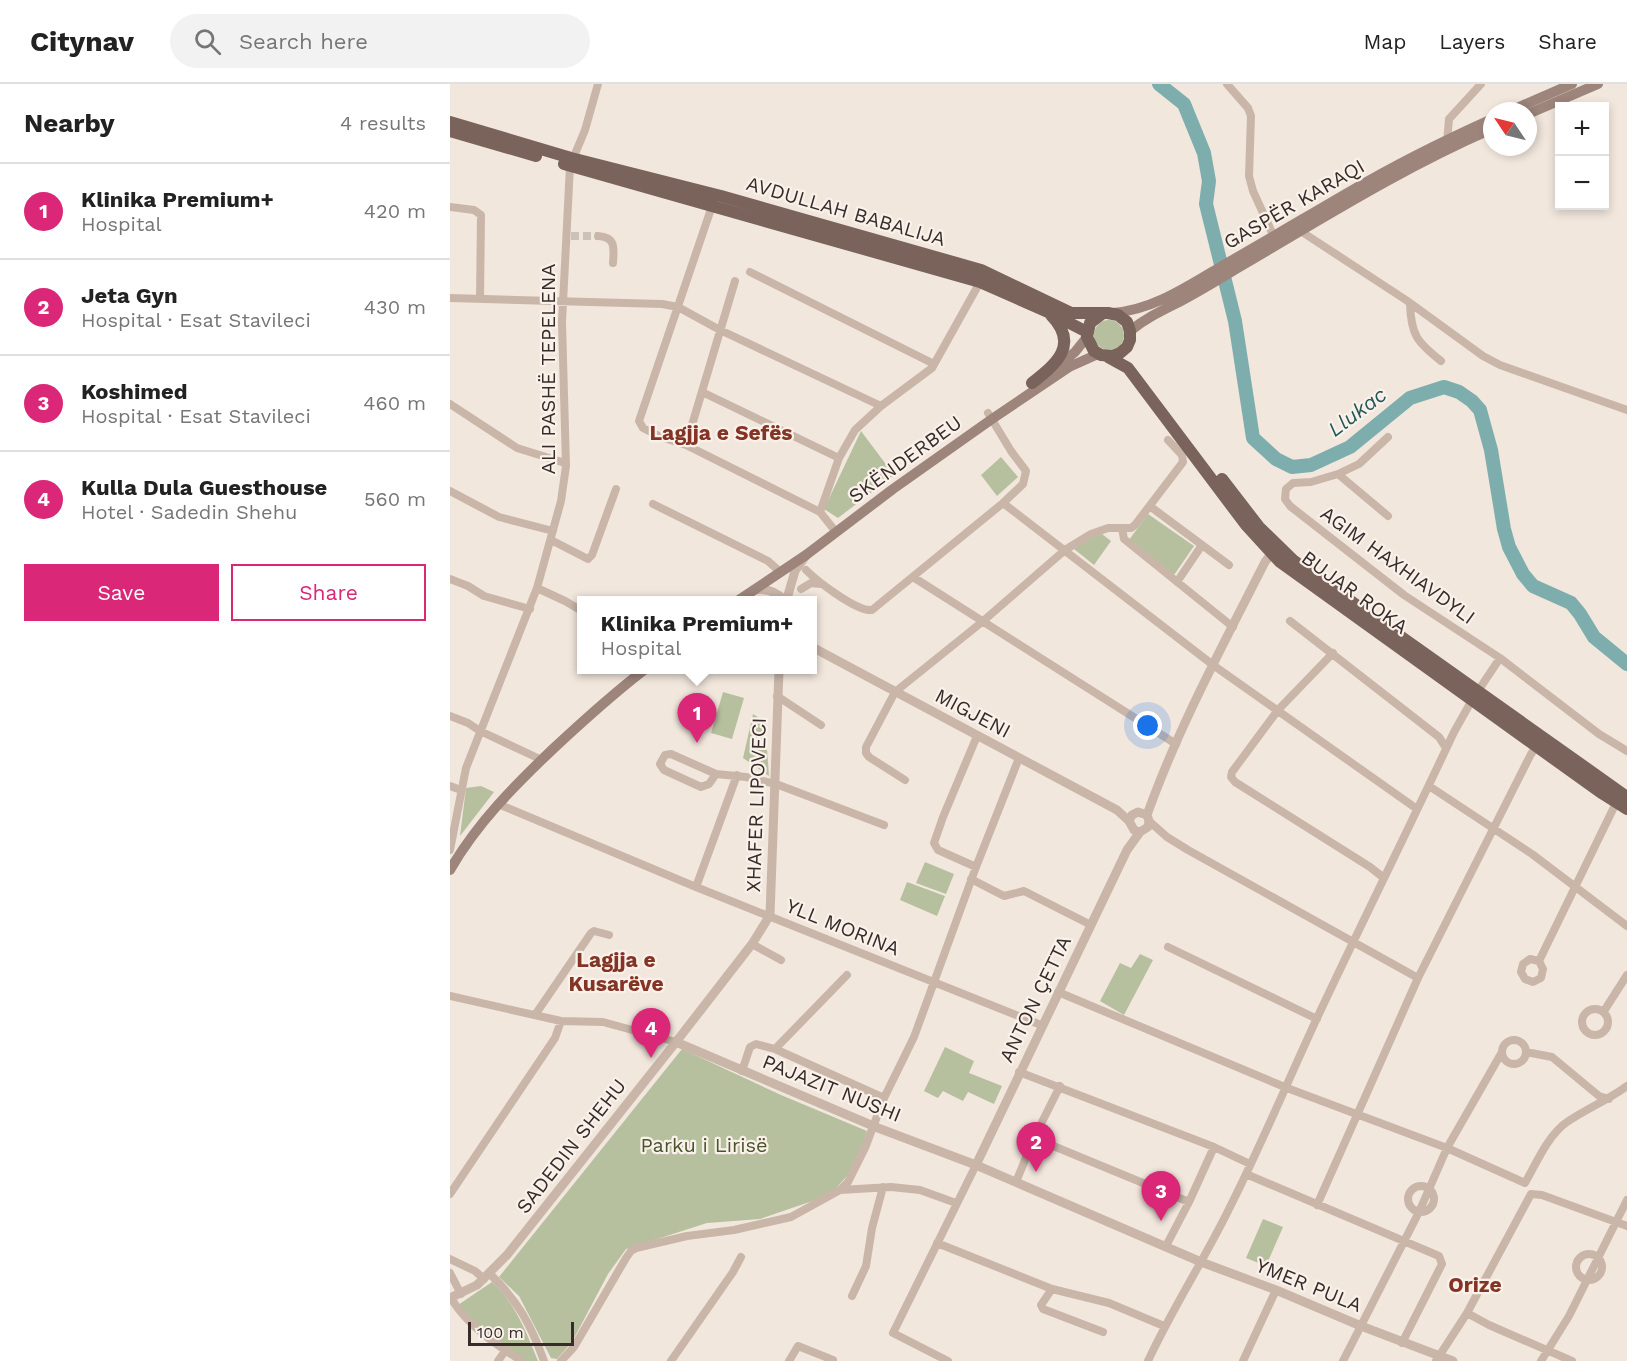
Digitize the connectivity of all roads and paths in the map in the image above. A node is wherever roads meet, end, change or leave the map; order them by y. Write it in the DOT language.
graph roads {
  1 [pos="598,84"];
  2 [pos="1227,84"];
  3 [pos="1481,84"];
  4 [pos="1572,84"];
  5 [pos="1598,84"];
  6 [pos="1237,88"];
  7 [pos="1531,102"];
  8 [pos="1537,110"];
  9 [pos="450,122"];
  10 [pos="1483,124"];
  11 [pos="450,131"];
  12 [pos="1483,132"];
  13 [pos="1447,144"];
  14 [pos="570,162"];
  15 [pos="712,206"];
  16 [pos="450,207"];
  17 [pos="1299,230"];
  18 [pos="598,236"];
  19 [pos="1274,237"];
  20 [pos="613,263"];
  21 [pos="1235,265"];
  22 [pos="750,272"];
  23 [pos="735,281"];
  24 [pos="980,282"];
  25 [pos="1199,285"];
  26 [pos="450,298"];
  27 [pos="480,299"];
  28 [pos="564,302"];
  29 [pos="1410,304"];
  30 [pos="678,308"];
  31 [pos="1048,312"];
  32 [pos="1108,313"];
  33 [pos="720,330"];
  34 [pos="1087,335"];
  35 [pos="1130,338"];
  36 [pos="1103,355"];
  37 [pos="1441,361"];
  38 [pos="934,364"];
  39 [pos="1032,383"];
  40 [pos="702,392"];
  41 [pos="450,404"];
  42 [pos="881,405"];
  43 [pos="1627,410"];
  44 [pos="990,416"];
  45 [pos="1388,437"];
  46 [pos="1168,440"];
  47 [pos="686,445"];
  48 [pos="839,459"];
  49 [pos="565,463"];
  50 [pos="1338,474"];
  51 [pos="616,489"];
  52 [pos="450,491"];
  53 [pos="1003,503"];
  54 [pos="653,504"];
  55 [pos="1150,507"];
  56 [pos="820,512"];
  57 [pos="1388,516"];
  58 [pos="1122,528"];
  59 [pos="834,529"];
  60 [pos="553,531"];
  61 [pos="551,540"];
  62 [pos="1202,546"];
  63 [pos="1065,550"];
  64 [pos="1274,550"];
  65 [pos="806,555"];
  66 [pos="1229,565"];
  67 [pos="806,570"];
  68 [pos="779,571"];
  69 [pos="913,577"];
  70 [pos="450,579"];
  71 [pos="1177,582"];
  72 [pos="822,584"];
  73 [pos="537,588"];
  74 [pos="801,589"];
  75 [pos="753,590"];
  76 [pos="745,596"];
  77 [pos="781,596"];
  78 [pos="787,596"];
  79 [pos="788,596"];
  80 [pos="577,608"];
  81 [pos="530,609"];
  82 [pos="1290,621"];
  83 [pos="982,622"];
  84 [pos="1233,627"];
  85 [pos="817,650"];
  86 [pos="1333,653"];
  87 [pos="1500,658"];
  88 [pos="1213,665"];
  89 [pos="638,674"];
  90 [pos="779,674"];
  91 [pos="895,692"];
  92 [pos="1475,695"];
  93 [pos="777,696"];
  94 [pos="1278,710"];
  95 [pos="450,716"];
  96 [pos="821,725"];
  97 [pos="480,731"];
  98 [pos="977,736"];
  99 [pos="1176,744"];
  100 [pos="1537,747"];
  101 [pos="1446,748"];
  102 [pos="1627,751"];
  103 [pos="1019,758"];
  104 [pos="542,760"];
  105 [pos="716,774"];
  106 [pos="737,775"];
  107 [pos="905,780"];
  108 [pos="776,784"];
  109 [pos="450,786"];
  110 [pos="1429,786"];
  111 [pos="461,790"];
  112 [pos="1623,803"];
  113 [pos="498,804"];
  114 [pos="1417,809"];
  115 [pos="1140,821"];
  116 [pos="884,825"];
  117 [pos="1494,830"];
  118 [pos="450,850"];
  119 [pos="976,867"];
  120 [pos="450,870"];
  121 [pos="1384,878"];
  122 [pos="971,879"];
  123 [pos="696,887"];
  124 [pos="1576,887"];
  125 [pos="770,915"];
  126 [pos="1091,925"];
  127 [pos="1627,926"];
  128 [pos="609,935"];
  129 [pos="1353,941"];
  130 [pos="752,944"];
  131 [pos="1167,947"];
  132 [pos="781,960"];
  133 [pos="1539,961"];
  134 [pos="847,975"];
  135 [pos="1627,975"];
  136 [pos="1418,978"];
  137 [pos="933,982"];
  138 [pos="1058,992"];
  139 [pos="450,996"];
  140 [pos="1604,1011"];
  141 [pos="534,1015"];
  142 [pos="1317,1019"];
  143 [pos="561,1021"];
  144 [pos="1041,1025"];
  145 [pos="676,1042"];
  146 [pos="776,1049"];
  147 [pos="1502,1052"];
  148 [pos="1526,1052"];
  149 [pos="742,1071"];
  150 [pos="1019,1072"];
  151 [pos="1060,1086"];
  152 [pos="1627,1086"];
  153 [pos="1287,1088"];
  154 [pos="884,1098"];
  155 [pos="1609,1099"];
  156 [pos="1356,1115"];
  157 [pos="874,1126"];
  158 [pos="1034,1138"];
  159 [pos="1214,1147"];
  160 [pos="1447,1148"];
  161 [pos="1250,1164"];
  162 [pos="976,1165"];
  163 [pos="1530,1173"];
  164 [pos="1246,1174"];
  165 [pos="1509,1176"];
  166 [pos="1016,1182"];
  167 [pos="883,1187"];
  168 [pos="1429,1189"];
  169 [pos="840,1190"];
  170 [pos="450,1194"];
  171 [pos="1627,1200"];
  172 [pos="1190,1202"];
  173 [pos="956,1203"];
  174 [pos="1317,1205"];
  175 [pos="1419,1212"];
  176 [pos="1616,1221"];
  177 [pos="1627,1226"];
  178 [pos="1403,1241"];
  179 [pos="937,1243"];
  180 [pos="1166,1246"];
  181 [pos="741,1257"];
  182 [pos="1599,1258"];
  183 [pos="450,1259"];
  184 [pos="1201,1262"];
  185 [pos="450,1273"];
  186 [pos="487,1276"];
  187 [pos="1587,1281"];
  188 [pos="1052,1289"];
  189 [pos="1276,1290"];
  190 [pos="461,1294"];
  191 [pos="852,1296"];
  192 [pos="450,1298"];
  193 [pos="1467,1313"];
  194 [pos="1164,1326"];
  195 [pos="1361,1326"];
  196 [pos="1103,1332"];
  197 [pos="1402,1343"];
  198 [pos="1548,1350"];
  199 [pos="505,1351"];
  200 [pos="1438,1358"];
  201 [pos="833,1360"];
  202 [pos="498,1361"];
  203 [pos="522,1361"];
  204 [pos="544,1361"];
  205 [pos="561,1361"];
  206 [pos="671,1361"];
  207 [pos="789,1361"];
  208 [pos="948,1361"];
  209 [pos="1148,1361"];
  210 [pos="1243,1361"];
  211 [pos="1343,1361"];
  212 [pos="1453,1361"];
  213 [pos="1541,1361"];
  214 [pos="1572,1361"];
  1 -- 14 [label="street"];
  2 -- 6 [label="street"];
  3 -- 13 [label="street"];
  4 -- 7 [label="main road"];
  5 -- 8 [label="main road"];
  6 -- 19 [label="street"];
  9 -- 14 [label="main road"];
  10 -- 13 [label="main road, GASPËR KARAQI"];
  11 -- 14 [label="main road"];
  12 -- 13 [label="main road, GASPËR KARAQI"];
  13 -- 17 [label="main road, GASPËR KARAQI"];
  13 -- 19 [label="main road, GASPËR KARAQI"];
  14 -- 15 [label="main road, AVDULLAH BABALIJA"];
  14 -- 28 [label="street, ALI PASHË TEPELENA"];
  14 -- 32 [label="main road, AVDULLAH BABALIJA"];
  15 -- 24 [label="main road, AVDULLAH BABALIJA"];
  15 -- 30 [label="street"];
  16 -- 27 [label="street"];
  17 -- 21 [label="main road, GASPËR KARAQI"];
  17 -- 29 [label="street"];
  18 -- 20 [label="street"];
  19 -- 21 [label="main road, GASPËR KARAQI"];
  21 -- 25 [label="main road, GASPËR KARAQI"];
  22 -- 38 [label="street"];
  23 -- 33 [label="street"];
  24 -- 31 [label="main road, AVDULLAH BABALIJA"];
  24 -- 38 [label="street"];
  25 -- 32 [label="main road, GASPËR KARAQI"];
  25 -- 35 [label="main road, GASPËR KARAQI"];
  26 -- 27 [label="street"];
  27 -- 28 [label="street"];
  28 -- 30 [label="street"];
  28 -- 49 [label="street, ALI PASHË TEPELENA"];
  29 -- 37 [label="street"];
  29 -- 43 [label="street"];
  30 -- 33 [label="street"];
  30 -- 47 [label="street"];
  31 -- 34 [label="main road, AVDULLAH BABALIJA"];
  31 -- 39 [label="main road"];
  32 -- 34 [label="main road"];
  32 -- 35 [label="main road"];
  33 -- 40 [label="street"];
  33 -- 42 [label="street"];
  34 -- 36 [label="main road"];
  34 -- 39 [label="main road, SKËNDERBEU"];
  35 -- 36 [label="main road"];
  35 -- 64 [label="main road, BUJAR ROKA"];
  36 -- 44 [label="main road, SKËNDERBEU"];
  36 -- 64 [label="main road, BUJAR ROKA"];
  38 -- 42 [label="street"];
  39 -- 44 [label="main road, SKËNDERBEU"];
  40 -- 47 [label="street"];
  40 -- 48 [label="street"];
  41 -- 49 [label="street"];
  42 -- 48 [label="street"];
  44 -- 53 [label="street"];
  44 -- 59 [label="main road, SKËNDERBEU"];
  45 -- 50 [label="street, AGIM HAXHIAVDYLI"];
  46 -- 55 [label="street"];
  47 -- 56 [label="street"];
  48 -- 56 [label="street"];
  49 -- 60 [label="street, ALI PASHË TEPELENA"];
  50 -- 57 [label="street"];
  50 -- 87 [label="street, AGIM HAXHIAVDYLI"];
  51 -- 61 [label="street"];
  52 -- 60 [label="street"];
  53 -- 63 [label="street"];
  53 -- 69 [label="street"];
  54 -- 68 [label="street"];
  55 -- 58 [label="street"];
  55 -- 62 [label="street"];
  56 -- 59 [label="street"];
  58 -- 63 [label="street"];
  58 -- 71 [label="street"];
  59 -- 65 [label="main road, SKËNDERBEU"];
  59 -- 68 [label="main road, SKËNDERBEU"];
  60 -- 61 [label="street, ALI PASHË TEPELENA"];
  61 -- 73 [label="street, ALI PASHË TEPELENA"];
  62 -- 66 [label="street"];
  62 -- 71 [label="street"];
  63 -- 83 [label="street"];
  63 -- 88 [label="street"];
  64 -- 84 [label="street, ANTON ÇETTA"];
  64 -- 92 [label="main road, BUJAR ROKA"];
  65 -- 68 [label="main road, SKËNDERBEU"];
  65 -- 79 [label="street"];
  67 -- 72 [label="street"];
  68 -- 75 [label="main road, SKËNDERBEU"];
  68 -- 78 [label="street"];
  69 -- 72 [label="street"];
  69 -- 83 [label="street"];
  70 -- 81 [label="street"];
  71 -- 84 [label="street"];
  72 -- 74 [label="street"];
  73 -- 80 [label="street"];
  73 -- 81 [label="street, ALI PASHË TEPELENA"];
  75 -- 76 [label="main road, SKËNDERBEU"];
  75 -- 77 [label="street"];
  81 -- 97 [label="street, ALI PASHË TEPELENA"];
  82 -- 86 [label="street"];
  83 -- 91 [label="street"];
  83 -- 99 [label="street"];
  84 -- 88 [label="street, ANTON ÇETTA"];
  85 -- 91 [label="street, MIGJENI"];
  86 -- 94 [label="street"];
  86 -- 101 [label="street"];
  87 -- 92 [label="street"];
  87 -- 102 [label="street, AGIM HAXHIAVDYLI"];
  88 -- 94 [label="street"];
  88 -- 99 [label="street, ANTON ÇETTA"];
  89 -- 104 [label="main road"];
  90 -- 93 [label="street, XHAFER LIPOVECI"];
  91 -- 98 [label="street, MIGJENI"];
  91 -- 107 [label="street"];
  92 -- 100 [label="main road, BUJAR ROKA"];
  92 -- 101 [label="street"];
  92 -- 112 [label="main road, BUJAR ROKA"];
  93 -- 96 [label="street, XHAFER LIPOVECI"];
  93 -- 108 [label="street, XHAFER LIPOVECI"];
  94 -- 114 [label="street"];
  94 -- 121 [label="street"];
  95 -- 97 [label="street"];
  97 -- 104 [label="street"];
  97 -- 111 [label="street, ALI PASHË TEPELENA"];
  98 -- 103 [label="street, MIGJENI"];
  98 -- 119 [label="street"];
  99 -- 115 [label="street, ANTON ÇETTA"];
  100 -- 112 [label="main road, BUJAR ROKA"];
  100 -- 117 [label="street"];
  101 -- 110 [label="street"];
  103 -- 115 [label="street, MIGJENI"];
  103 -- 119 [label="street"];
  104 -- 113 [label="main road"];
  105 -- 105 [label="street"];
  105 -- 106 [label="street"];
  106 -- 108 [label="street"];
  106 -- 123 [label="street"];
  108 -- 116 [label="street"];
  108 -- 125 [label="street, XHAFER LIPOVECI"];
  109 -- 111 [label="street"];
  110 -- 114 [label="street"];
  110 -- 117 [label="street"];
  111 -- 118 [label="street, ALI PASHË TEPELENA"];
  112 -- 124 [label="street"];
  113 -- 120 [label="main road"];
  113 -- 123 [label="street, YLL MORINA"];
  114 -- 121 [label="street"];
  115 -- 126 [label="street, ANTON ÇETTA"];
  115 -- 129 [label="street"];
  117 -- 124 [label="street"];
  117 -- 136 [label="street"];
  119 -- 122 [label="street"];
  121 -- 129 [label="street"];
  122 -- 126 [label="street"];
  122 -- 137 [label="street"];
  123 -- 125 [label="street, YLL MORINA"];
  124 -- 127 [label="street"];
  124 -- 133 [label="street"];
  125 -- 130 [label="street, SADEDIN SHEHU"];
  125 -- 137 [label="street, YLL MORINA"];
  126 -- 138 [label="street, ANTON ÇETTA"];
  128 -- 141 [label="street"];
  129 -- 136 [label="street"];
  129 -- 142 [label="street"];
  130 -- 132 [label="street"];
  130 -- 145 [label="street, SADEDIN SHEHU"];
  131 -- 142 [label="street"];
  134 -- 146 [label="street"];
  135 -- 140 [label="street"];
  136 -- 156 [label="street"];
  137 -- 144 [label="street, YLL MORINA"];
  137 -- 154 [label="street"];
  138 -- 144 [label="street, ANTON ÇETTA"];
  138 -- 153 [label="street"];
  139 -- 141 [label="street"];
  141 -- 143 [label="street"];
  142 -- 153 [label="street"];
  143 -- 145 [label="street"];
  143 -- 170 [label="street"];
  144 -- 150 [label="street, ANTON ÇETTA"];
  145 -- 149 [label="street, PAJAZIT NUSHI"];
  145 -- 186 [label="street, SADEDIN SHEHU"];
  146 -- 149 [label="street"];
  146 -- 154 [label="street"];
  147 -- 148 [label="street"];
  147 -- 148 [label="street"];
  147 -- 160 [label="street"];
  148 -- 155 [label="street"];
  149 -- 157 [label="street, PAJAZIT NUSHI"];
  150 -- 151 [label="street"];
  150 -- 162 [label="street, ANTON ÇETTA"];
  151 -- 158 [label="street"];
  151 -- 159 [label="street"];
  152 -- 155 [label="street"];
  153 -- 156 [label="street"];
  153 -- 161 [label="street"];
  154 -- 157 [label="street"];
  155 -- 163 [label="street"];
  156 -- 160 [label="street"];
  156 -- 174 [label="street"];
  157 -- 162 [label="street, PAJAZIT NUSHI"];
  157 -- 169 [label="street"];
  158 -- 166 [label="street"];
  158 -- 172 [label="street"];
  159 -- 161 [label="street"];
  159 -- 172 [label="street"];
  160 -- 165 [label="street"];
  160 -- 168 [label="street"];
  161 -- 164 [label="street"];
  162 -- 166 [label="street, PAJAZIT NUSHI"];
  162 -- 173 [label="street"];
  163 -- 165 [label="street"];
  163 -- 165 [label="street"];
  164 -- 174 [label="street"];
  164 -- 184 [label="street"];
  166 -- 180 [label="street, YMER PULA"];
  167 -- 169 [label="street"];
  167 -- 173 [label="street"];
  167 -- 191 [label="street"];
  168 -- 175 [label="street"];
  168 -- 175 [label="street"];
  169 -- 205 [label="street"];
  171 -- 176 [label="street"];
  172 -- 180 [label="street"];
  173 -- 179 [label="street"];
  174 -- 178 [label="street"];
  175 -- 178 [label="street"];
  176 -- 177 [label="street"];
  176 -- 182 [label="street"];
  176 -- 193 [label="street"];
  178 -- 195 [label="street"];
  178 -- 197 [label="street"];
  179 -- 188 [label="street"];
  179 -- 208 [label="street"];
  180 -- 184 [label="street, YMER PULA"];
  181 -- 206 [label="street"];
  182 -- 187 [label="street"];
  182 -- 187 [label="street"];
  183 -- 186 [label="street"];
  184 -- 189 [label="street, YMER PULA"];
  184 -- 194 [label="street"];
  185 -- 190 [label="street"];
  186 -- 190 [label="street, SADEDIN SHEHU"];
  186 -- 204 [label="street"];
  187 -- 198 [label="street"];
  188 -- 194 [label="street"];
  188 -- 196 [label="street"];
  189 -- 195 [label="street, YMER PULA"];
  189 -- 210 [label="street"];
  190 -- 192 [label="street, SADEDIN SHEHU"];
  192 -- 199 [label="street"];
  193 -- 198 [label="street"];
  193 -- 200 [label="street"];
  194 -- 209 [label="street"];
  195 -- 197 [label="street, YMER PULA"];
  195 -- 211 [label="street"];
  197 -- 200 [label="street, YMER PULA"];
  198 -- 213 [label="street"];
  198 -- 214 [label="street"];
  199 -- 202 [label="street"];
  199 -- 203 [label="street"];
  200 -- 212 [label="street, YMER PULA"];
  201 -- 207 [label="street"];
}
